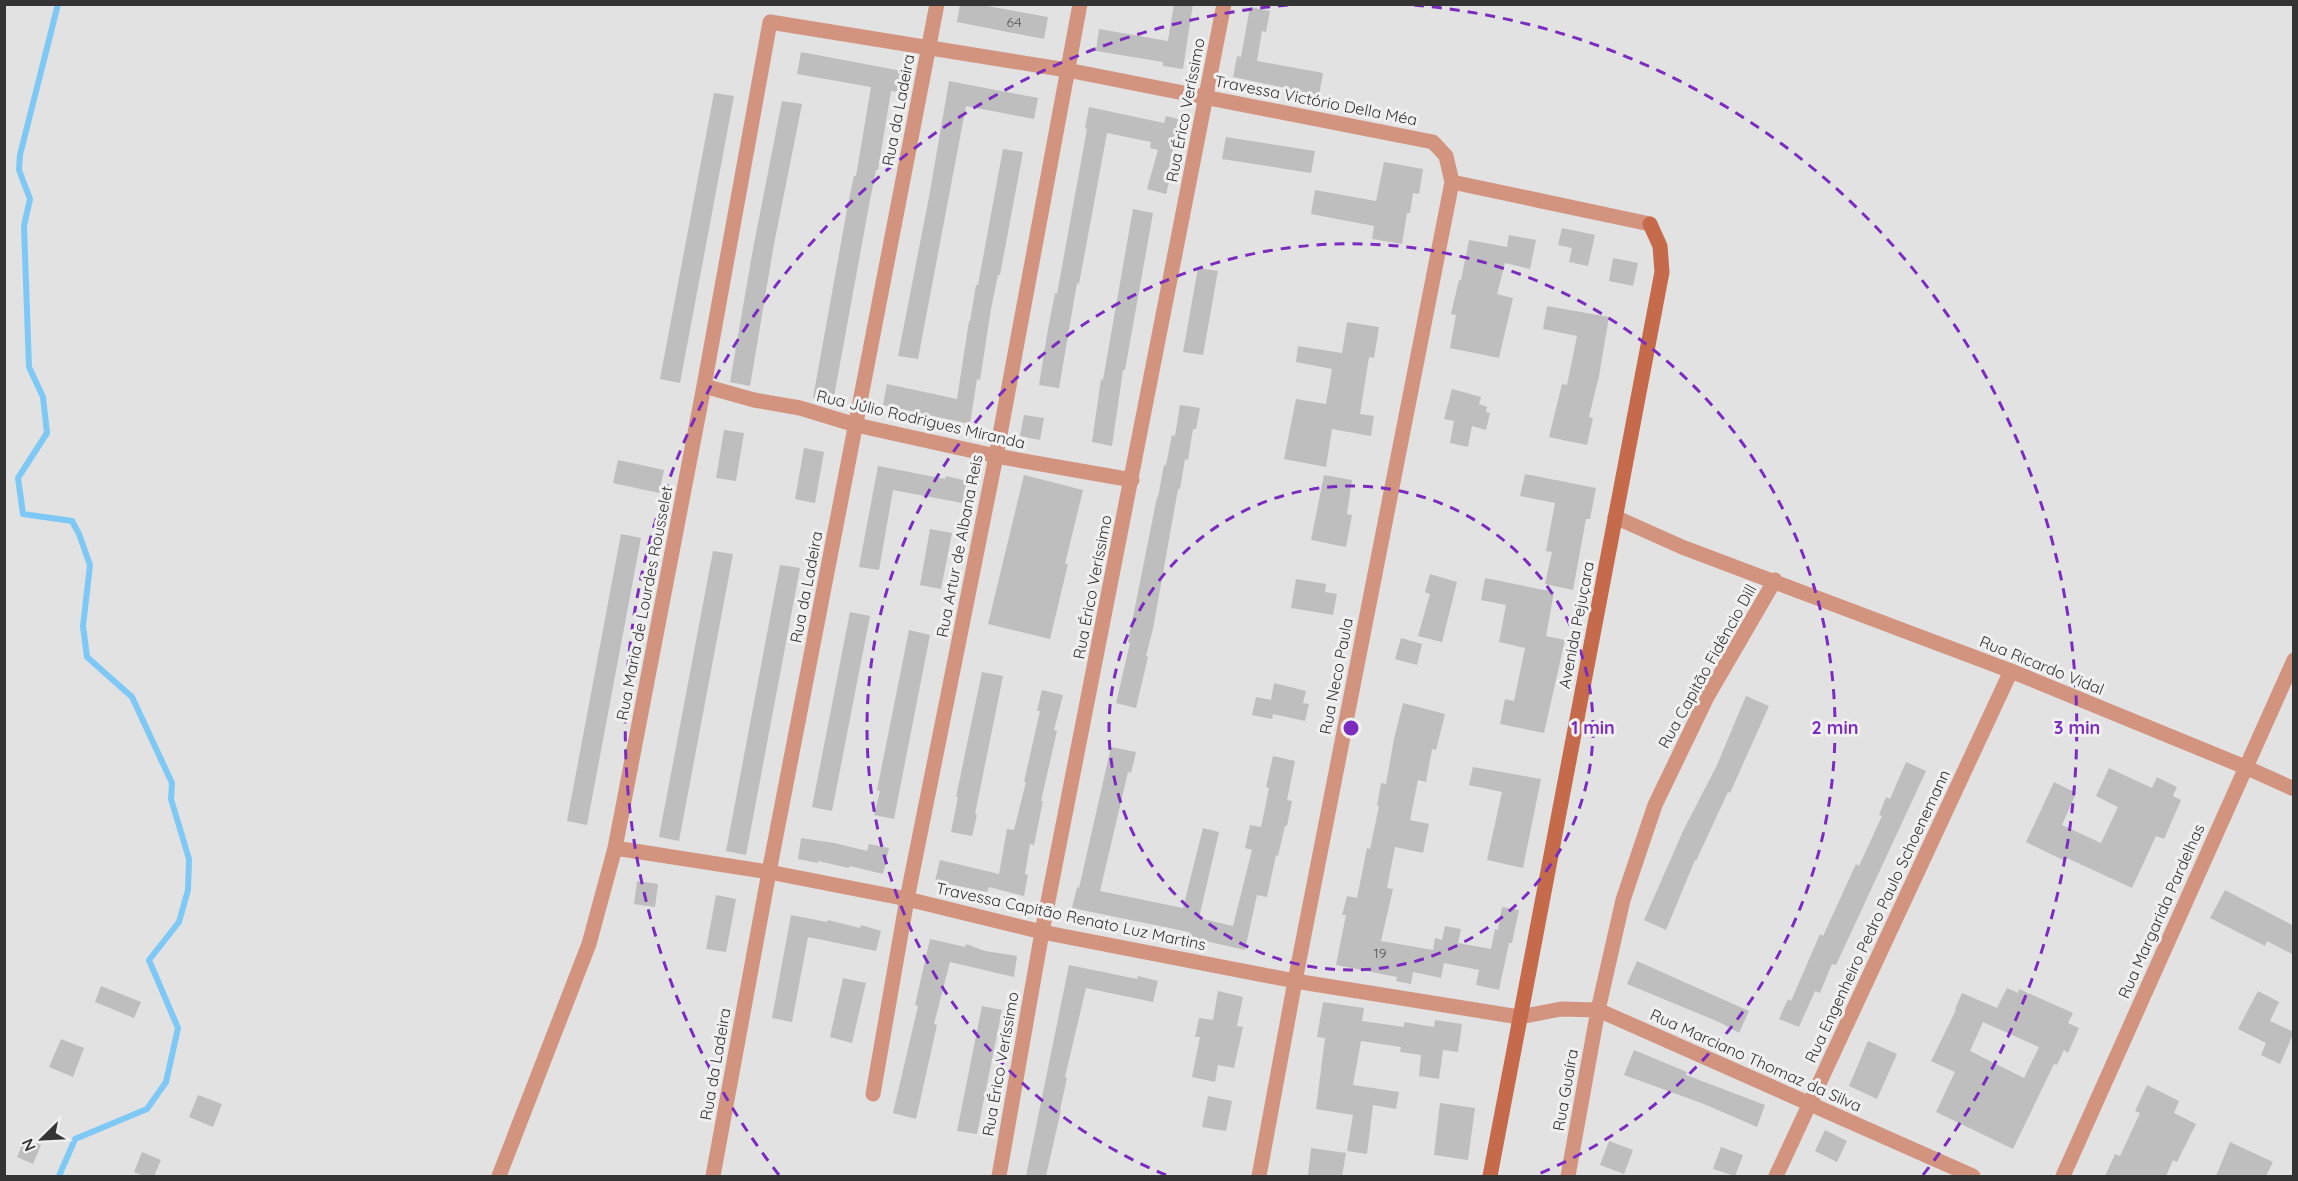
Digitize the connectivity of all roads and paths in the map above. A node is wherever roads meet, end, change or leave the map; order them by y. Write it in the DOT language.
graph roads {
  1 [pos="937,4"];
  2 [pos="1080,4"];
  3 [pos="1224,4"];
  4 [pos="770,22"];
  5 [pos="929,47"];
  6 [pos="1067,70"];
  7 [pos="1206,97"];
  8 [pos="1452,182"];
  9 [pos="704,386"];
  10 [pos="856,425"];
  11 [pos="996,456"];
  12 [pos="1132,480"];
  13 [pos="1615,517"];
  14 [pos="1775,580"];
  15 [pos="2294,660"];
  16 [pos="2011,672"];
  17 [pos="2245,767"];
  18 [pos="2294,789"];
  19 [pos="615,848"];
  20 [pos="769,872"];
  21 [pos="907,899"];
  22 [pos="1042,932"];
  23 [pos="1295,981"];
  24 [pos="1598,1010"];
  25 [pos="1519,1017"];
  26 [pos="873,1094"];
  27 [pos="1810,1104"];
  28 [pos="499,1176"];
  29 [pos="713,1176"];
  30 [pos="999,1176"];
  31 [pos="1259,1176"];
  32 [pos="1490,1176"];
  33 [pos="1568,1176"];
  34 [pos="1776,1176"];
  35 [pos="1973,1176"];
  36 [pos="2063,1176"];
  1 -- 5 [label="street, Rua da Ladeira"];
  2 -- 6 [label="street, Rua Artur de Albana Reis"];
  3 -- 7 [label="street, Rua Érico Veríssimo"];
  4 -- 5 [label="street, Travessa Victório Della Méa"];
  4 -- 9 [label="street, Rua Maria de Lourdes Rousselet"];
  5 -- 6 [label="street, Travessa Victório Della Méa"];
  5 -- 10 [label="street, Rua da Ladeira"];
  6 -- 7 [label="street, Travessa Victório Della Méa"];
  6 -- 11 [label="street, Rua Artur de Albana Reis"];
  7 -- 8 [label="street, Travessa Victório Della Méa"];
  7 -- 12 [label="street, Rua Érico Veríssimo"];
  8 -- 13 [label="street, Avenida Pejuçara"];
  8 -- 23 [label="street, Rua Neco Paula"];
  9 -- 10 [label="street, Rua Júlio Rodrigues Miranda"];
  9 -- 19 [label="street, Rua Maria de Lourdes Rousselet"];
  10 -- 11 [label="street, Rua Júlio Rodrigues Miranda"];
  10 -- 20 [label="street, Rua da Ladeira"];
  11 -- 12 [label="street, Rua Júlio Rodrigues Miranda"];
  11 -- 21 [label="street, Rua Artur de Albana Reis"];
  12 -- 22 [label="street, Rua Érico Veríssimo"];
  13 -- 14 [label="street, Rua Ricardo Vidal"];
  13 -- 25 [label="street, Avenida Pejuçara"];
  14 -- 16 [label="street, Rua Ricardo Vidal"];
  14 -- 24 [label="street, Rua Capitão Fidêncio Dill"];
  15 -- 17 [label="street, Rua Margarida Pardelhas"];
  16 -- 17 [label="street, Rua Ricardo Vidal"];
  16 -- 27 [label="street, Rua Engenheiro Pedro Paulo Schoenemann"];
  17 -- 18 [label="street, Rua Ricardo Vidal"];
  17 -- 36 [label="street, Rua Margarida Pardelhas"];
  19 -- 20 [label="street, Travessa Capitão Renato Luz Martins"];
  19 -- 28 [label="street, Rua Maria de Lourdes Rousselet"];
  20 -- 21 [label="street, Travessa Capitão Renato Luz Martins"];
  20 -- 29 [label="street, Rua da Ladeira"];
  21 -- 22 [label="street, Travessa Capitão Renato Luz Martins"];
  21 -- 26 [label="street, Rua Artur de Albana Reis"];
  22 -- 23 [label="street, Travessa Capitão Renato Luz Martins"];
  22 -- 30 [label="street, Rua Érico Veríssimo"];
  23 -- 25 [label="street, Travessa Capitão Renato Luz Martins"];
  23 -- 31 [label="street, Rua Neco Paula"];
  24 -- 25 [label="street, Rua Marciano Thomaz da Silva"];
  24 -- 27 [label="street, Rua Marciano Thomaz da Silva"];
  24 -- 33 [label="street, Rua Guaíra"];
  25 -- 32 [label="street, Avenida Pejuçara"];
  27 -- 34 [label="street, Rua Engenheiro Pedro Paulo Schoenemann"];
  27 -- 35 [label="street, Rua Marciano Thomaz da Silva"];
}
